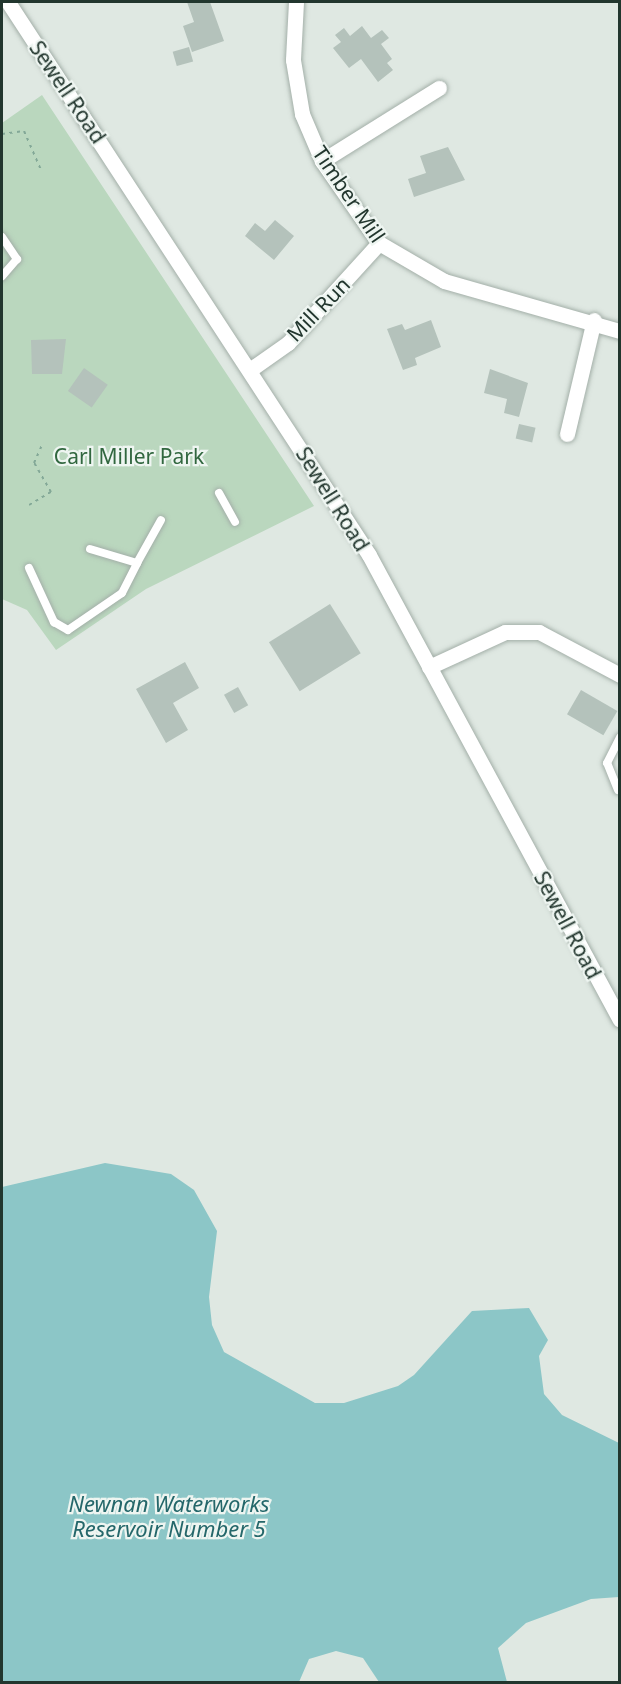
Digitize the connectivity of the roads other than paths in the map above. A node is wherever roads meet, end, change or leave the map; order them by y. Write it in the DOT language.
graph roads {
  1 [pos="8,2"];
  2 [pos="296,2"];
  3 [pos="439,88"];
  4 [pos="322,161"];
  5 [pos="2,237"];
  6 [pos="379,243"];
  7 [pos="2,276"];
  8 [pos="594,320"];
  9 [pos="620,331"];
  10 [pos="251,369"];
  11 [pos="567,434"];
  12 [pos="219,493"];
  13 [pos="161,520"];
  14 [pos="236,522"];
  15 [pos="90,549"];
  16 [pos="137,564"];
  17 [pos="29,568"];
  18 [pos="429,667"];
  19 [pos="620,675"];
  20 [pos="620,736"];
  21 [pos="618,790"];
  22 [pos="620,1020"];
  1 -- 10 [label="street, Sewell Road"];
  2 -- 4 [label="street, Timber Mill"];
  3 -- 4 [label="street"];
  4 -- 6 [label="street, Timber Mill"];
  5 -- 7 [label="lane"];
  6 -- 8 [label="street, Timber Mill"];
  6 -- 10 [label="street, Mill Run"];
  8 -- 9 [label="street, Timber Mill"];
  8 -- 11 [label="street"];
  10 -- 18 [label="street, Sewell Road"];
  12 -- 14 [label="lane"];
  13 -- 16 [label="lane"];
  15 -- 16 [label="lane"];
  16 -- 17 [label="lane"];
  18 -- 19 [label="street"];
  18 -- 22 [label="street, Sewell Road"];
  20 -- 21 [label="lane"];
}
